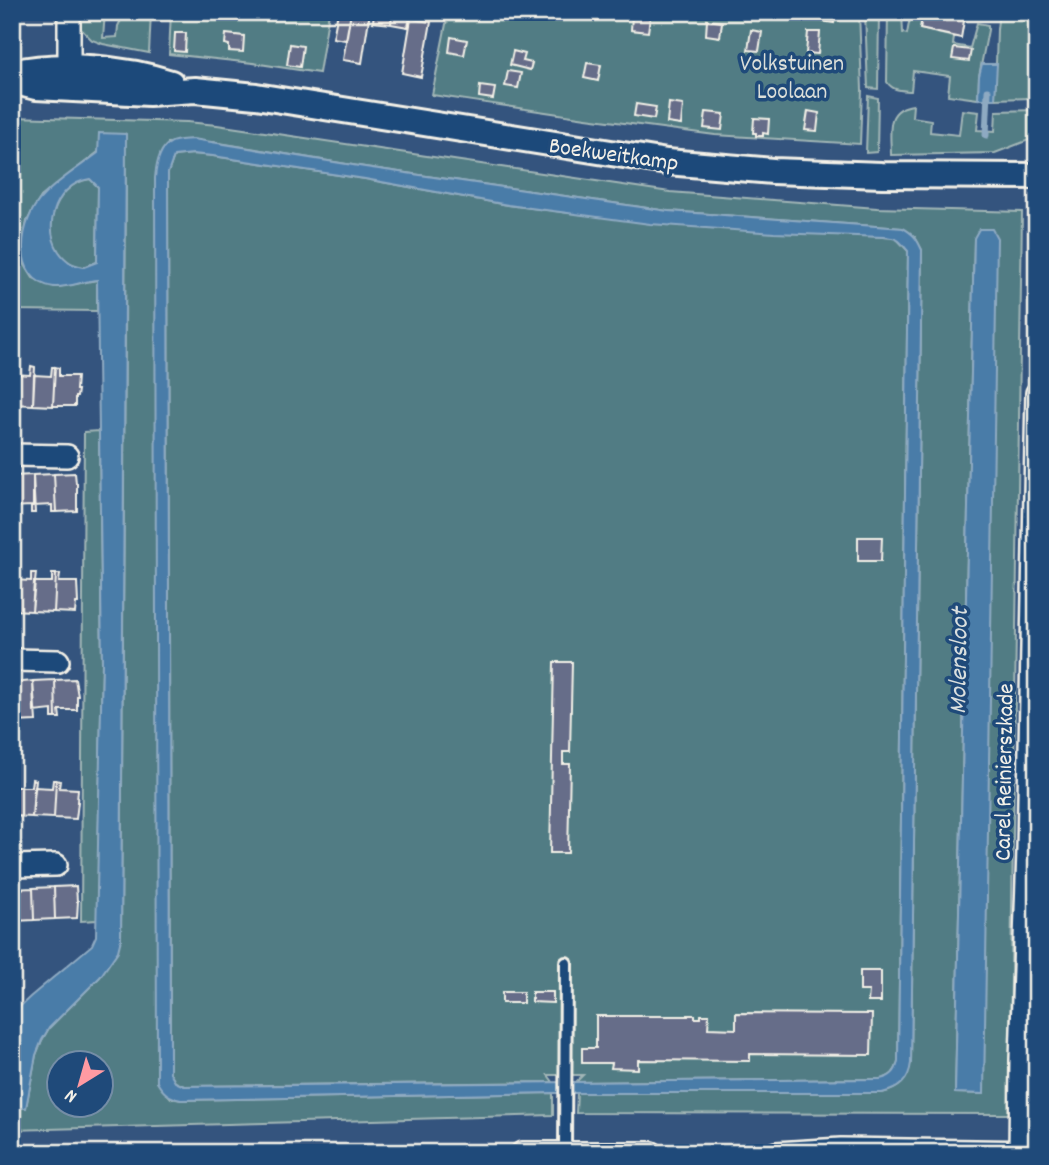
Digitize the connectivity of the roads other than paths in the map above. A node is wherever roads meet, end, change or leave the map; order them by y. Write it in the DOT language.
graph roads {
  1 [pos="69,12"];
  2 [pos="12,73"];
  3 [pos="69,79"];
  4 [pos="12,81"];
  5 [pos="1037,176"];
  6 [pos="1037,393"];
  7 [pos="12,455"];
  8 [pos="67,456"];
  9 [pos="12,660"];
  10 [pos="58,661"];
  11 [pos="1033,850"];
  12 [pos="56,865"];
  13 [pos="12,866"];
  14 [pos="566,963"];
  15 [pos="565,1152"];
  16 [pos="1026,1152"];
  17 [pos="522,1153"];
  18 [pos="531,1153"];
  19 [pos="652,1153"];
  20 [pos="776,1153"];
  1 -- 3 [label="street"];
  2 -- 3 [label="street, Boekweitkamp"];
  3 -- 4 [label="street, Boekweitkamp"];
  3 -- 5 [label="street, Boekweitkamp"];
  6 -- 11 [label="street, Carel Reinierszkade"];
  7 -- 8 [label="street"];
  9 -- 10 [label="street"];
  11 -- 16 [label="street, Carel Reinierszkade"];
  12 -- 13 [label="street"];
  14 -- 15 [label="lane"];
  15 -- 18 [label="street"];
  15 -- 19 [label="street"];
  16 -- 20 [label="street"];
  17 -- 18 [label="street"];
}
